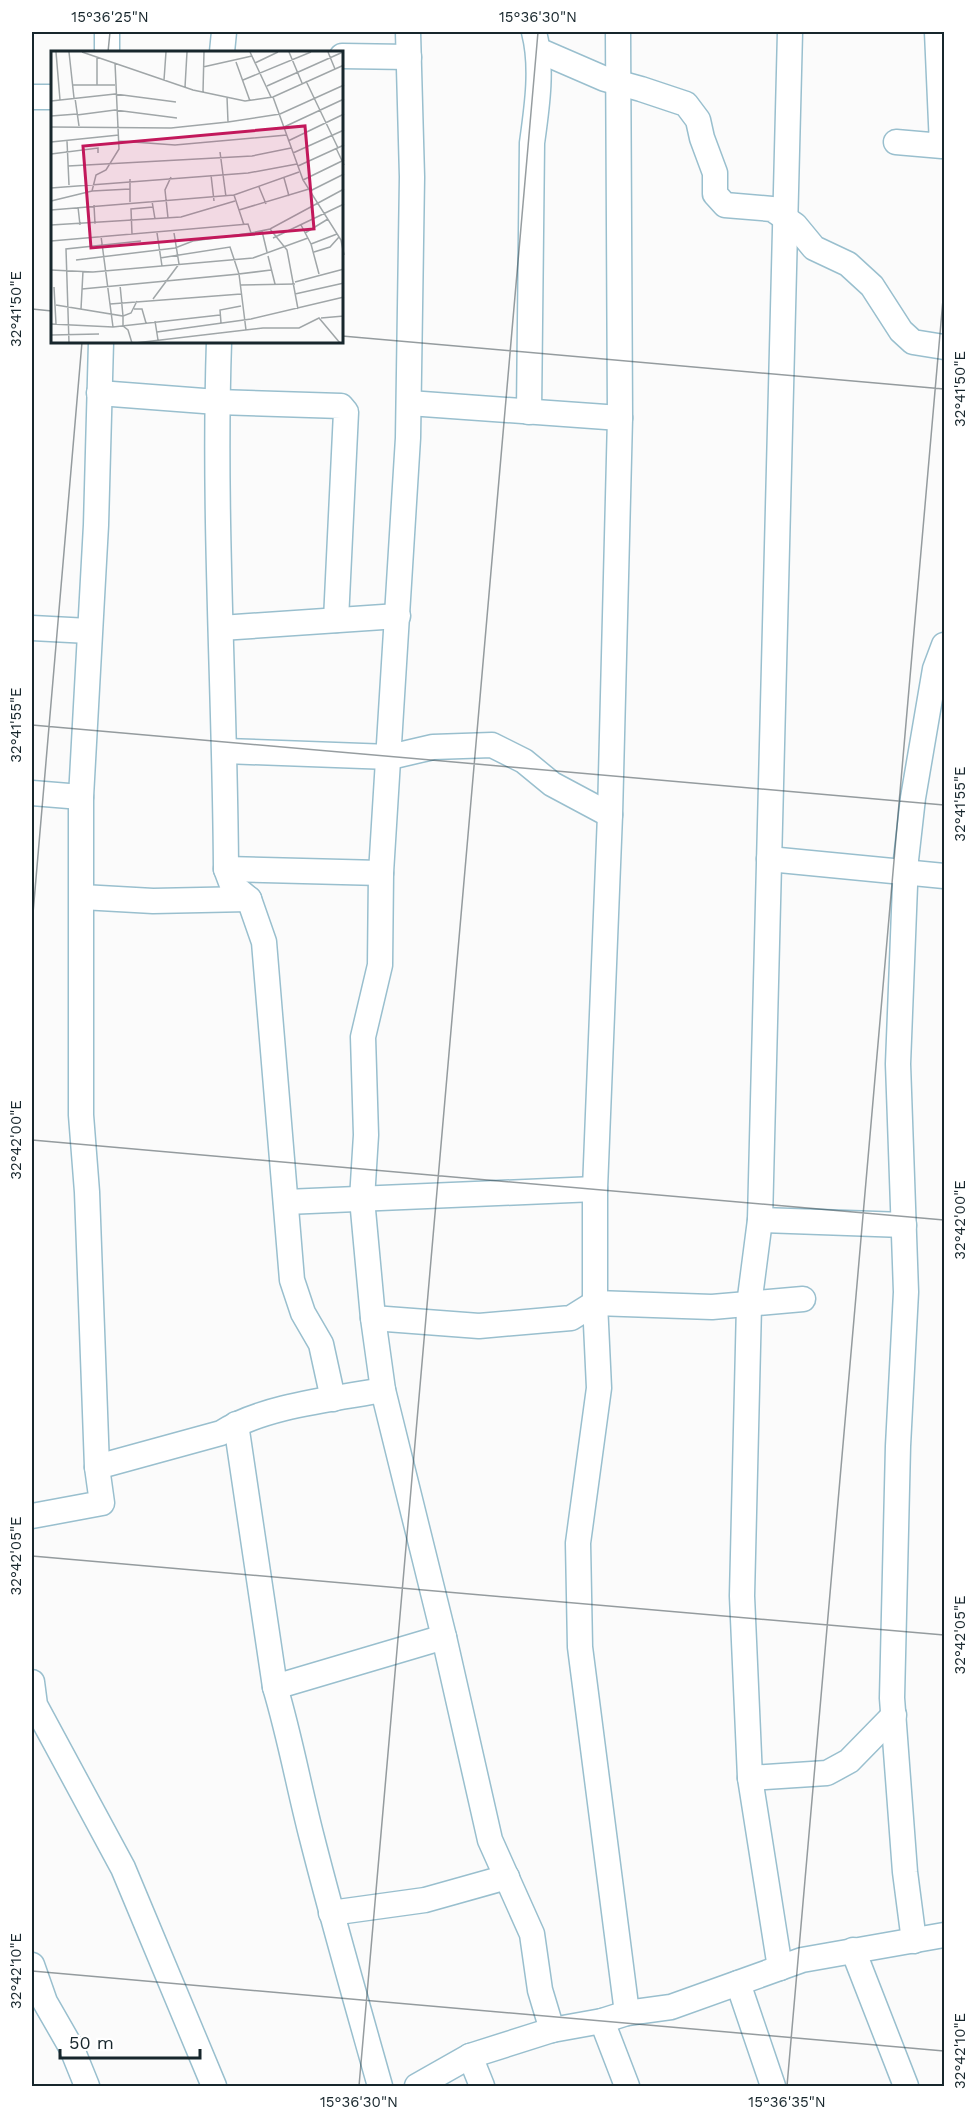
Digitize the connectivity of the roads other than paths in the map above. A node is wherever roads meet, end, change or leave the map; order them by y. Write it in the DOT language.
graph roads {
  1 [pos="106,32"];
  2 [pos="224,32"];
  3 [pos="408,32"];
  4 [pos="618,32"];
  5 [pos="790,32"];
  6 [pos="937,32"];
  7 [pos="536,41"];
  8 [pos="107,51"];
  9 [pos="222,51"];
  10 [pos="344,56"];
  11 [pos="409,57"];
  12 [pos="618,83"];
  13 [pos="32,97"];
  14 [pos="51,97"];
  15 [pos="896,142"];
  16 [pos="785,218"];
  17 [pos="101,344"];
  18 [pos="219,344"];
  19 [pos="945,347"];
  20 [pos="99,393"];
  21 [pos="217,402"];
  22 [pos="409,403"];
  23 [pos="529,412"];
  24 [pos="620,418"];
  25 [pos="398,616"];
  26 [pos="336,620"];
  27 [pos="32,628"];
  28 [pos="221,628"];
  29 [pos="88,631"];
  30 [pos="945,645"];
  31 [pos="225,751"];
  32 [pos="390,757"];
  33 [pos="32,793"];
  34 [pos="81,797"];
  35 [pos="610,815"];
  36 [pos="769,859"];
  37 [pos="226,869"];
  38 [pos="905,871"];
  39 [pos="381,873"];
  40 [pos="945,876"];
  41 [pos="82,897"];
  42 [pos="249,899"];
  43 [pos="595,1189"];
  44 [pos="362,1199"];
  45 [pos="286,1202"];
  46 [pos="760,1220"];
  47 [pos="903,1225"];
  48 [pos="803,1299"];
  49 [pos="595,1303"];
  50 [pos="749,1305"];
  51 [pos="374,1318"];
  52 [pos="383,1390"];
  53 [pos="333,1399"];
  54 [pos="236,1424"];
  55 [pos="97,1467"];
  56 [pos="32,1516"];
  57 [pos="444,1637"];
  58 [pos="275,1687"];
  59 [pos="33,1697"];
  60 [pos="894,1715"];
  61 [pos="750,1778"];
  62 [pos="507,1877"];
  63 [pos="331,1913"];
  64 [pos="945,1935"];
  65 [pos="914,1941"];
  66 [pos="853,1950"];
  67 [pos="32,1965"];
  68 [pos="780,1968"];
  69 [pos="738,1983"];
  70 [pos="38,2005"];
  71 [pos="627,2013"];
  72 [pos="602,2021"];
  73 [pos="552,2030"];
  74 [pos="470,2056"];
  75 [pos="87,2086"];
  76 [pos="214,2086"];
  77 [pos="380,2086"];
  78 [pos="417,2086"];
  79 [pos="482,2086"];
  80 [pos="627,2086"];
  81 [pos="772,2086"];
  82 [pos="906,2086"];
  1 -- 8 [label="street"];
  2 -- 9 [label="street"];
  3 -- 11 [label="street"];
  4 -- 12 [label="street"];
  5 -- 16 [label="street"];
  6 -- 15 [label="street"];
  7 -- 12 [label="street"];
  7 -- 23 [label="street"];
  10 -- 11 [label="street"];
  11 -- 22 [label="street"];
  12 -- 16 [label="street"];
  12 -- 24 [label="street"];
  13 -- 14 [label="street"];
  16 -- 19 [label="street"];
  16 -- 36 [label="street"];
  17 -- 20 [label="street"];
  18 -- 21 [label="street"];
  20 -- 21 [label="street"];
  20 -- 29 [label="street"];
  21 -- 26 [label="street"];
  21 -- 28 [label="street"];
  22 -- 23 [label="street"];
  22 -- 25 [label="street"];
  23 -- 24 [label="street"];
  24 -- 35 [label="street"];
  25 -- 26 [label="street"];
  25 -- 32 [label="street"];
  26 -- 28 [label="street"];
  27 -- 29 [label="street"];
  28 -- 31 [label="street"];
  29 -- 34 [label="street"];
  30 -- 38 [label="street"];
  31 -- 32 [label="street"];
  31 -- 37 [label="street"];
  32 -- 35 [label="street"];
  32 -- 39 [label="street"];
  33 -- 34 [label="street"];
  34 -- 41 [label="street"];
  35 -- 43 [label="street"];
  36 -- 38 [label="street"];
  36 -- 46 [label="street"];
  37 -- 39 [label="street"];
  37 -- 42 [label="street"];
  38 -- 40 [label="street"];
  38 -- 47 [label="street"];
  39 -- 44 [label="street"];
  41 -- 42 [label="street"];
  41 -- 55 [label="street"];
  42 -- 45 [label="street"];
  43 -- 44 [label="street"];
  43 -- 49 [label="street"];
  44 -- 45 [label="street"];
  44 -- 51 [label="street"];
  45 -- 53 [label="street"];
  46 -- 47 [label="street"];
  46 -- 50 [label="street"];
  47 -- 60 [label="street"];
  48 -- 50 [label="street"];
  49 -- 50 [label="street"];
  49 -- 51 [label="street"];
  49 -- 71 [label="street"];
  50 -- 61 [label="street"];
  51 -- 52 [label="street"];
  52 -- 53 [label="street"];
  52 -- 57 [label="street"];
  53 -- 54 [label="street"];
  54 -- 55 [label="street"];
  54 -- 58 [label="street"];
  55 -- 56 [label="street"];
  57 -- 58 [label="street"];
  57 -- 62 [label="street"];
  58 -- 63 [label="street"];
  59 -- 76 [label="street"];
  60 -- 61 [label="street"];
  60 -- 65 [label="street"];
  61 -- 68 [label="street"];
  62 -- 63 [label="street"];
  62 -- 73 [label="street"];
  63 -- 77 [label="street"];
  64 -- 65 [label="street"];
  65 -- 66 [label="street"];
  66 -- 68 [label="street"];
  66 -- 82 [label="street"];
  67 -- 70 [label="street"];
  68 -- 69 [label="street"];
  69 -- 71 [label="street"];
  69 -- 81 [label="street"];
  70 -- 75 [label="street"];
  71 -- 72 [label="street"];
  72 -- 73 [label="street"];
  72 -- 80 [label="street"];
  73 -- 74 [label="street"];
  74 -- 78 [label="street"];
  74 -- 79 [label="street"];
}
